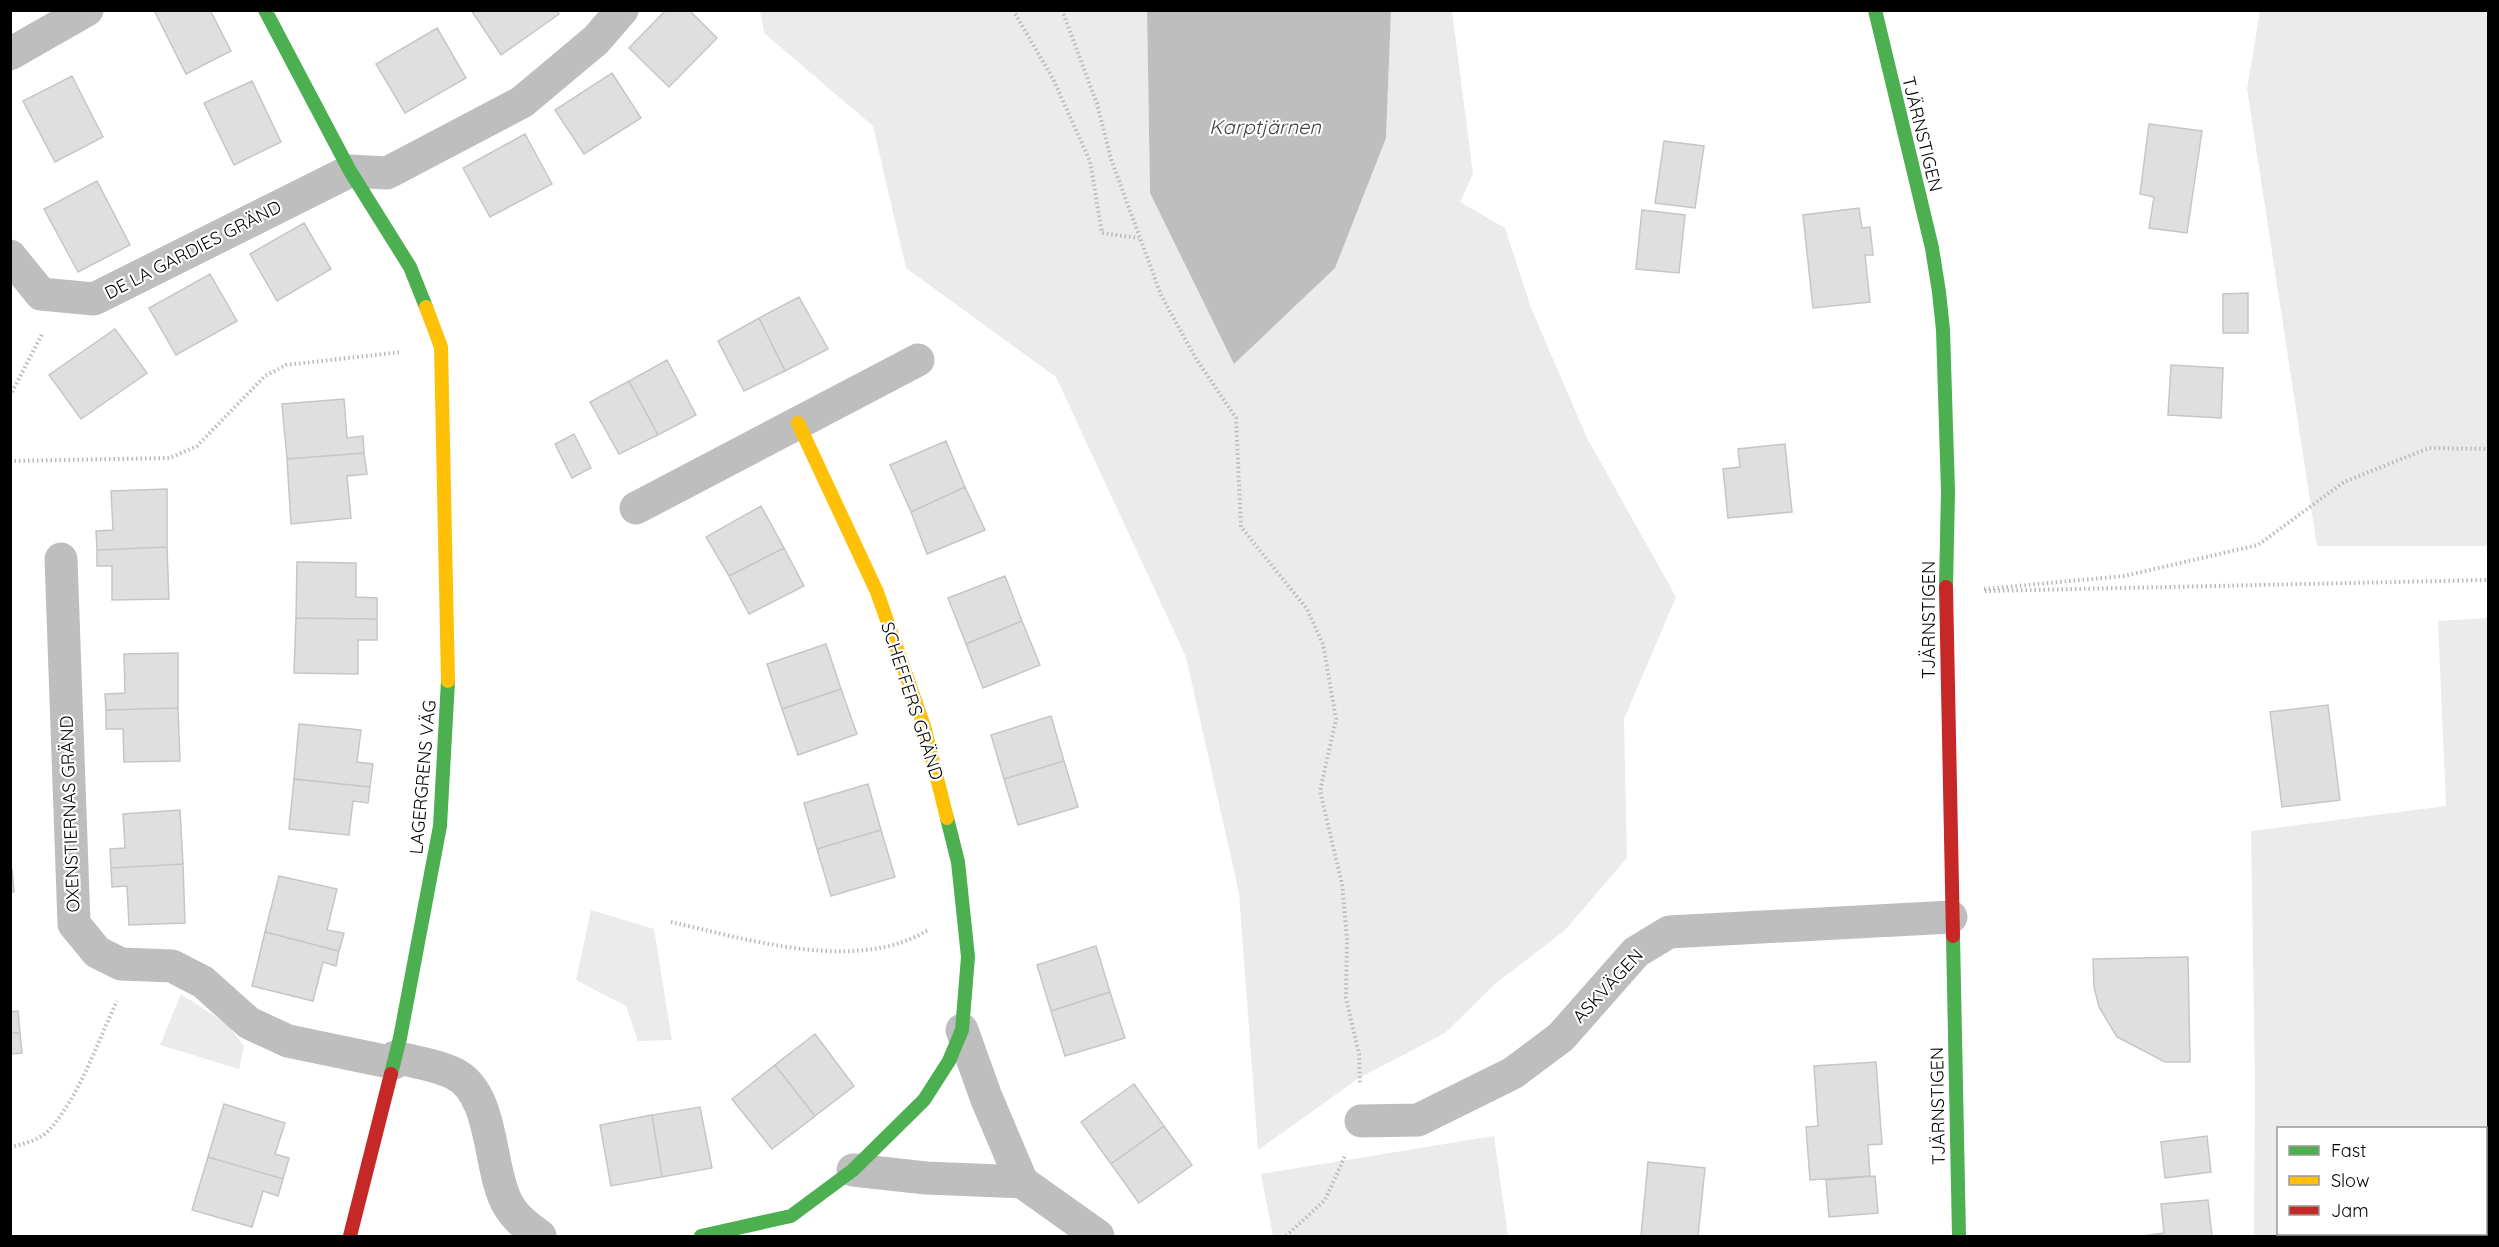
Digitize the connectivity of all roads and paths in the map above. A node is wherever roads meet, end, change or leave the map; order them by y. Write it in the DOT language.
graph roads {
  1 [pos="87,10"];
  2 [pos="265,10"];
  3 [pos="622,10"];
  4 [pos="1013,10"];
  5 [pos="1062,10"];
  6 [pos="1875,10"];
  7 [pos="10,54"];
  8 [pos="350,171"];
  9 [pos="1140,238"];
  10 [pos="10,256"];
  11 [pos="61,296"];
  12 [pos="441,347"];
  13 [pos="918,360"];
  14 [pos="10,396"];
  15 [pos="798,423"];
  16 [pos="2488,449"];
  17 [pos="10,461"];
  18 [pos="636,508"];
  19 [pos="61,559"];
  20 [pos="2488,580"];
  21 [pos="1948,592"];
  22 [pos="963,908"];
  23 [pos="1951,917"];
  24 [pos="671,921"];
  25 [pos="134,965"];
  26 [pos="962,1030"];
  27 [pos="394,1060"];
  28 [pos="1361,1121"];
  29 [pos="10,1147"];
  30 [pos="853,1170"];
  31 [pos="1022,1182"];
  32 [pos="350,1236"];
  33 [pos="540,1236"];
  34 [pos="701,1236"];
  35 [pos="1098,1236"];
  36 [pos="1286,1236"];
  37 [pos="1959,1236"];
  1 -- 7 [label="street"];
  2 -- 8 [label="street"];
  3 -- 8 [label="street, DE LA GARDIES GRÄND"];
  4 -- 9 [label="path"];
  5 -- 9 [label="path"];
  6 -- 21 [label="street, TJÄRNSTIGEN"];
  8 -- 11 [label="street, DE LA GARDIES GRÄND"];
  8 -- 12 [label="street"];
  9 -- 28 [label="path"];
  10 -- 11 [label="street, DE LA GARDIES GRÄND"];
  11 -- 14 [label="path"];
  12 -- 17 [label="path"];
  12 -- 27 [label="street, LAGERGRENS VÄG"];
  13 -- 15 [label="street"];
  15 -- 18 [label="street"];
  15 -- 22 [label="street, SCHEFFERS GRÄND"];
  16 -- 21 [label="path"];
  19 -- 25 [label="street, OXENSTIERNAS GRÄND"];
  20 -- 21 [label="path"];
  21 -- 23 [label="street, TJÄRNSTIGEN"];
  22 -- 24 [label="path"];
  22 -- 26 [label="street, SCHEFFERS GRÄND"];
  23 -- 28 [label="street, ASKVÄGEN"];
  23 -- 37 [label="street, TJÄRNSTIGEN"];
  25 -- 27 [label="street, OXENSTIERNAS GRÄND"];
  25 -- 29 [label="path"];
  26 -- 30 [label="street, SCHEFFERS GRÄND"];
  26 -- 31 [label="street, SCHEFFERS GRÄND"];
  27 -- 32 [label="street, LAGERGRENS VÄG"];
  27 -- 33 [label="street"];
  28 -- 36 [label="path"];
  30 -- 31 [label="street"];
  30 -- 34 [label="street, SCHEFFERS GRÄND"];
  31 -- 35 [label="street"];
}
